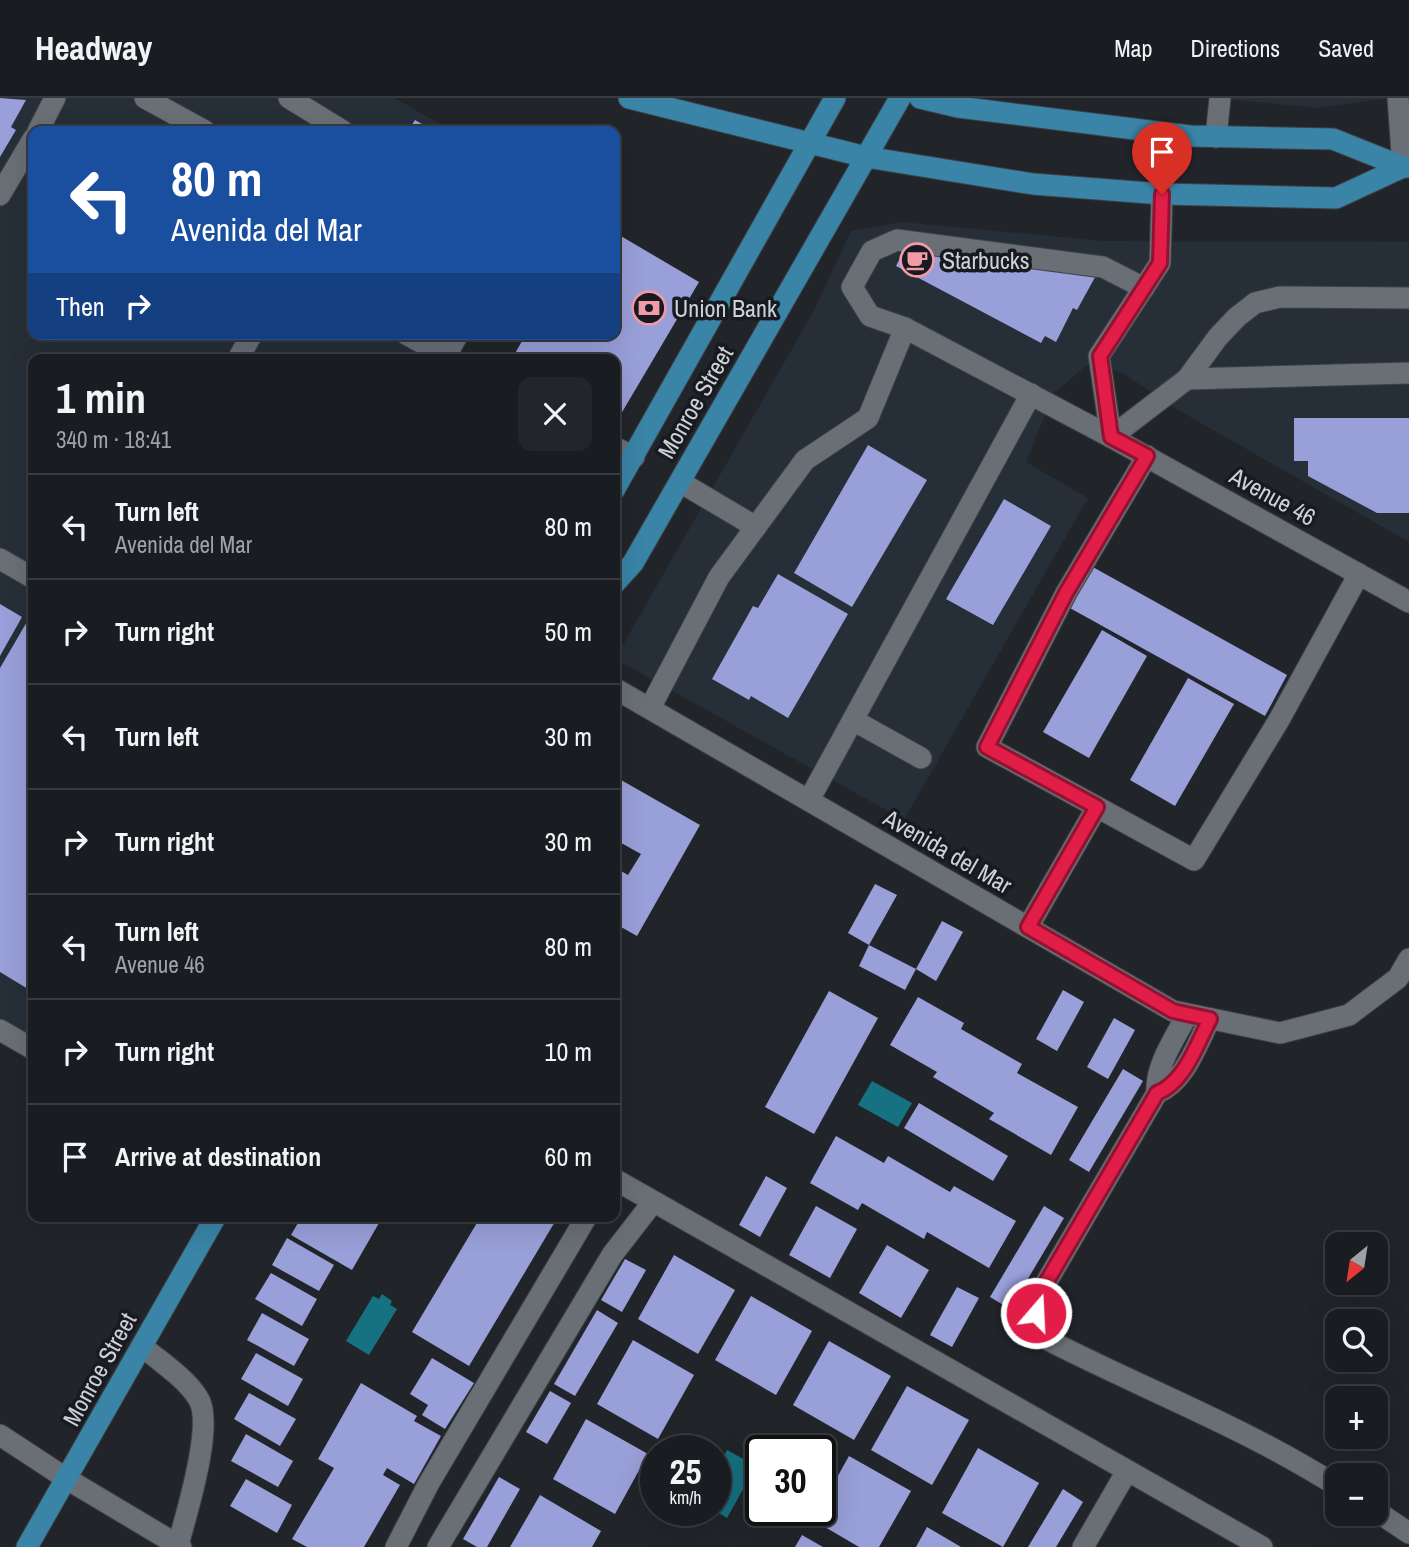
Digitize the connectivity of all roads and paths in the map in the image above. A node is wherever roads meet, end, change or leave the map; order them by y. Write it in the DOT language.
graph roads {
  1 [pos="55,98"];
  2 [pos="145,98"];
  3 [pos="289,98"];
  4 [pos="629,98"];
  5 [pos="835,98"];
  6 [pos="900,98"];
  7 [pos="920,98"];
  8 [pos="1220,98"];
  9 [pos="1398,98"];
  10 [pos="41,126"];
  11 [pos="196,126"];
  12 [pos="335,126"];
  13 [pos="1216,137"];
  14 [pos="810,144"];
  15 [pos="28,147"];
  16 [pos="866,157"];
  17 [pos="1406,167"];
  18 [pos="1162,194"];
  19 [pos="0,195"];
  20 [pos="1144,288"];
  21 [pos="1409,298"];
  22 [pos="905,328"];
  23 [pos="417,340"];
  24 [pos="443,354"];
  25 [pos="1409,373"];
  26 [pos="1187,379"];
  27 [pos="1031,394"];
  28 [pos="1111,437"];
  29 [pos="620,450"];
  30 [pos="1147,456"];
  31 [pos="634,457"];
  32 [pos="620,480"];
  33 [pos="680,482"];
  34 [pos="757,527"];
  35 [pos="0,559"];
  36 [pos="1359,574"];
  37 [pos="28,575"];
  38 [pos="620,577"];
  39 [pos="1409,602"];
  40 [pos="620,691"];
  41 [pos="650,708"];
  42 [pos="853,720"];
  43 [pos="921,758"];
  44 [pos="809,800"];
  45 [pos="1097,807"];
  46 [pos="1028,927"];
  47 [pos="1409,959"];
  48 [pos="1187,1015"];
  49 [pos="1210,1019"];
  50 [pos="0,1030"];
  51 [pos="28,1046"];
  52 [pos="1157,1093"];
  53 [pos="620,1183"];
  54 [pos="653,1202"];
  55 [pos="213,1222"];
  56 [pos="583,1222"];
  57 [pos="142,1346"];
  58 [pos="0,1436"];
  59 [pos="1127,1471"];
  60 [pos="1325,1478"];
  61 [pos="67,1479"];
  62 [pos="1388,1519"];
  63 [pos="1409,1533"];
  64 [pos="179,1546"];
  65 [pos="27,1547"];
  66 [pos="396,1547"];
  67 [pos="438,1547"];
  68 [pos="1083,1547"];
  69 [pos="1262,1547"];
  1 -- 10 [label="street"];
  2 -- 11 [label="street"];
  3 -- 12 [label="street"];
  4 -- 14 [label="main road"];
  5 -- 14 [label="main road, Monroe Street"];
  6 -- 16 [label="main road, Monroe Street"];
  7 -- 13 [label="main road"];
  8 -- 13 [label="street"];
  9 -- 17 [label="street"];
  13 -- 17 [label="main road"];
  14 -- 16 [label="main road"];
  14 -- 31 [label="main road, Monroe Street"];
  15 -- 19 [label="street"];
  16 -- 18 [label="main road"];
  16 -- 33 [label="main road, Monroe Street"];
  17 -- 18 [label="main road"];
  18 -- 20 [label="street"];
  20 -- 22 [label="street, Avenue 46"];
  20 -- 28 [label="street"];
  21 -- 26 [label="street"];
  22 -- 27 [label="street, Avenue 46"];
  22 -- 34 [label="street"];
  23 -- 24 [label="street"];
  25 -- 26 [label="street"];
  26 -- 28 [label="street"];
  27 -- 28 [label="street, Avenue 46"];
  27 -- 42 [label="street"];
  28 -- 30 [label="street, Avenue 46"];
  29 -- 31 [label="street"];
  30 -- 36 [label="street, Avenue 46"];
  30 -- 45 [label="street"];
  31 -- 32 [label="main road, Monroe Street"];
  33 -- 34 [label="street"];
  33 -- 38 [label="main road, Monroe Street"];
  34 -- 41 [label="street"];
  35 -- 37 [label="street"];
  36 -- 39 [label="street, Avenue 46"];
  36 -- 45 [label="street"];
  40 -- 41 [label="street, Avenida del Mar"];
  41 -- 44 [label="street, Avenida del Mar"];
  42 -- 43 [label="street"];
  42 -- 44 [label="street"];
  44 -- 46 [label="street, Avenida del Mar"];
  45 -- 46 [label="street"];
  46 -- 48 [label="street, Avenida del Mar"];
  47 -- 49 [label="street, Avenida del Mar"];
  48 -- 49 [label="street, Avenida del Mar"];
  48 -- 52 [label="street"];
  49 -- 52 [label="street"];
  50 -- 51 [label="street"];
  52 -- 60 [label="street"];
  53 -- 54 [label="street"];
  54 -- 59 [label="street"];
  54 -- 67 [label="street"];
  55 -- 57 [label="main road, Monroe Street"];
  56 -- 66 [label="street"];
  57 -- 61 [label="main road, Monroe Street"];
  57 -- 64 [label="street"];
  58 -- 61 [label="street"];
  59 -- 68 [label="street"];
  59 -- 69 [label="street"];
  61 -- 64 [label="street"];
  61 -- 65 [label="main road, Monroe Street"];
  62 -- 63 [label="street"];
}
